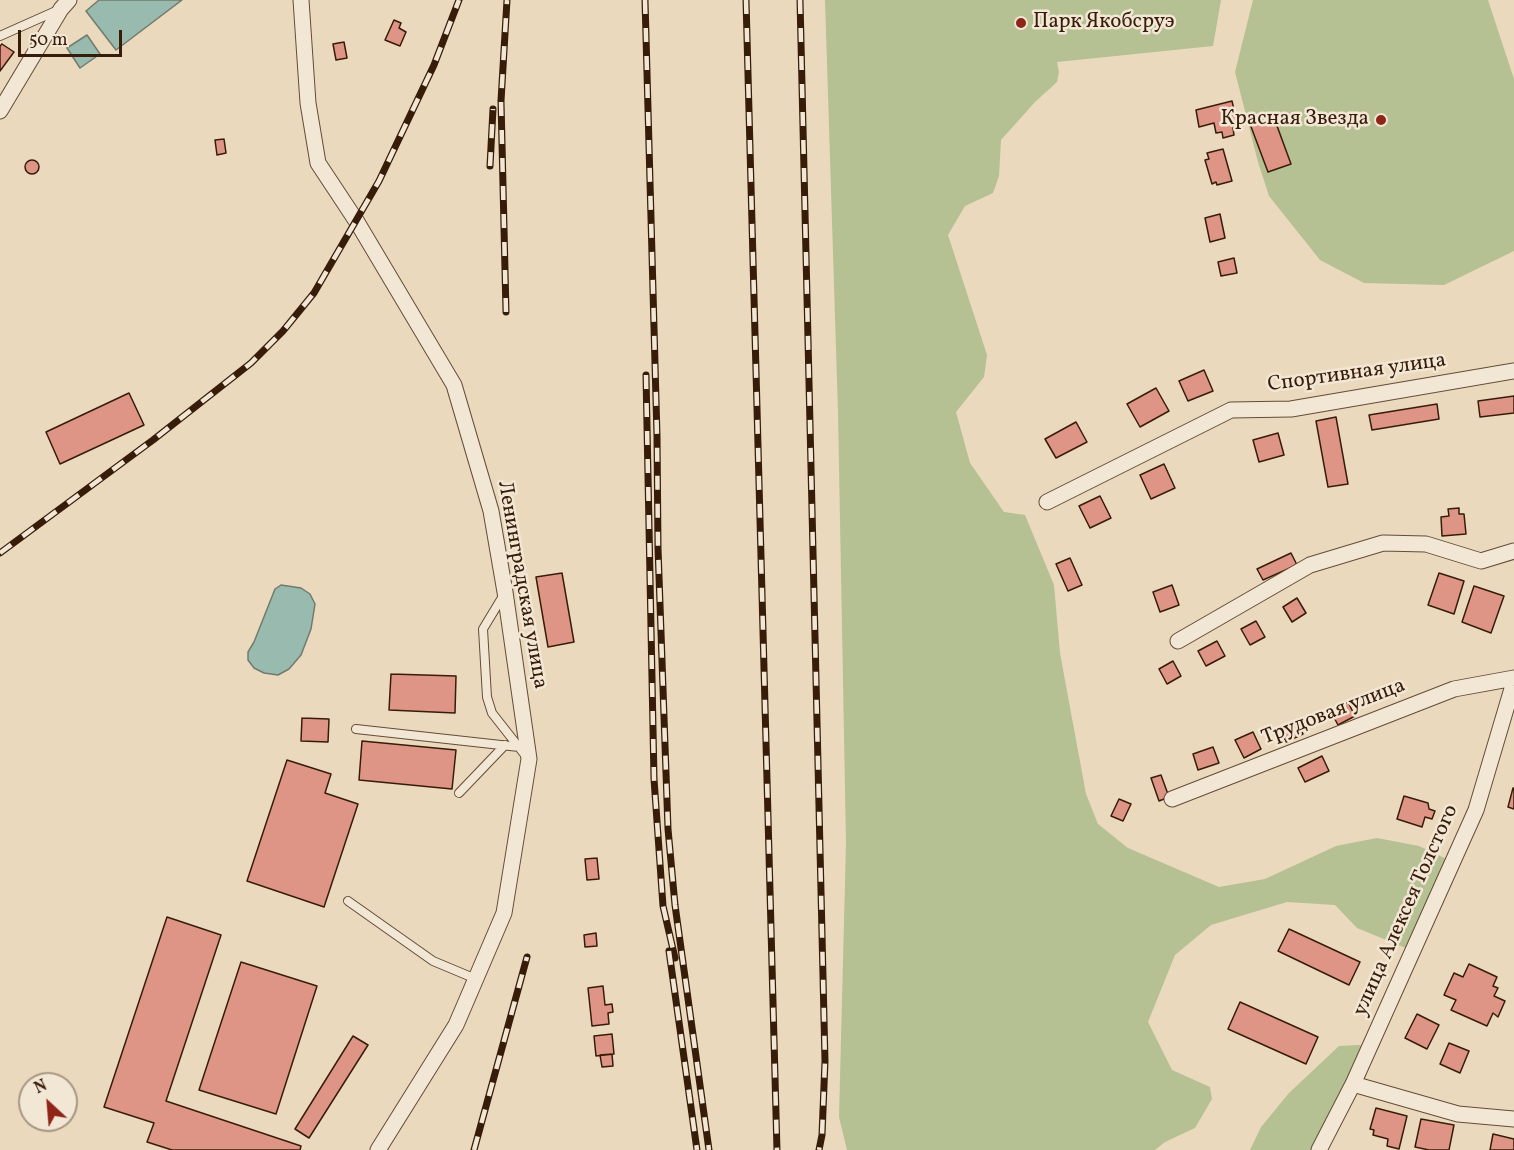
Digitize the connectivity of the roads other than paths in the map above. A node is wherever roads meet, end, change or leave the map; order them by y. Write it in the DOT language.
graph roads {
  1 [pos="301,0"];
  2 [pos="65,5"];
  3 [pos="0,36"];
  4 [pos="0,111"];
  5 [pos="1514,371"];
  6 [pos="1047,502"];
  7 [pos="1514,551"];
  8 [pos="505,592"];
  9 [pos="1178,641"];
  10 [pos="1514,680"];
  11 [pos="356,729"];
  12 [pos="505,745"];
  13 [pos="519,747"];
  14 [pos="529,759"];
  15 [pos="459,793"];
  16 [pos="1172,799"];
  17 [pos="348,901"];
  18 [pos="476,979"];
  19 [pos="1353,1084"];
  20 [pos="1514,1119"];
  21 [pos="378,1150"];
  22 [pos="1319,1150"];
  1 -- 8 [label="street, Ленинградская улица"];
  2 -- 3 [label="lane"];
  2 -- 4 [label="street"];
  5 -- 6 [label="street, Спортивная улица"];
  7 -- 9 [label="street"];
  8 -- 13 [label="lane"];
  8 -- 14 [label="street, Ленинградская улица"];
  10 -- 16 [label="street, Трудовая улица"];
  10 -- 19 [label="street, улица Алексея Толстого"];
  11 -- 12 [label="lane"];
  12 -- 13 [label="lane"];
  12 -- 15 [label="lane"];
  13 -- 14 [label="lane"];
  14 -- 18 [label="street, Ленинградская улица"];
  17 -- 18 [label="lane"];
  18 -- 21 [label="street, Ленинградская улица"];
  19 -- 20 [label="street"];
  19 -- 22 [label="street, улица Алексея Толстого"];
}
